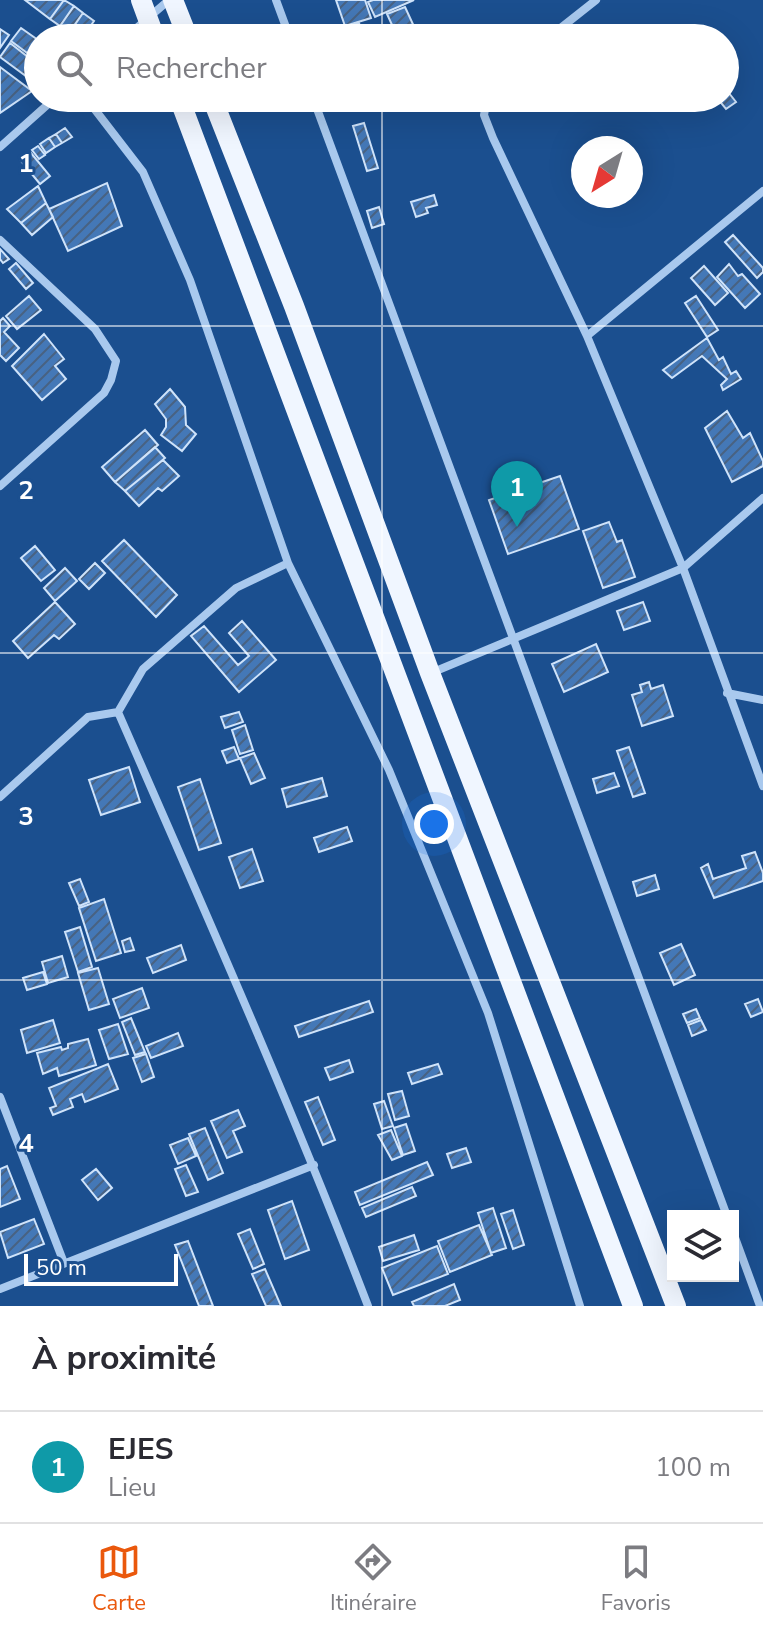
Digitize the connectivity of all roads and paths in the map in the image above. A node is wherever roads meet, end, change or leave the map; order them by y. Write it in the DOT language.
graph roads {
  1 [pos="171,0"];
  2 [pos="276,0"];
  3 [pos="596,0"];
  4 [pos="148,19"];
  5 [pos="182,24"];
  6 [pos="285,24"];
  7 [pos="566,24"];
  8 [pos="39,112"];
  9 [pos="97,112"];
  10 [pos="184,112"];
  11 [pos="218,112"];
  12 [pos="318,112"];
  13 [pos="485,112"];
  14 [pos="0,147"];
  15 [pos="763,191"];
  16 [pos="0,240"];
  17 [pos="587,336"];
  18 [pos="0,486"];
  19 [pos="763,498"];
  20 [pos="288,563"];
  21 [pos="683,568"];
  22 [pos="515,638"];
  23 [pos="430,673"];
  24 [pos="727,693"];
  25 [pos="763,700"];
  26 [pos="118,712"];
  27 [pos="763,786"];
  28 [pos="1,795"];
  29 [pos="0,1097"];
  30 [pos="314,1165"];
  31 [pos="725,1210"];
  32 [pos="739,1248"];
  33 [pos="64,1263"];
  34 [pos="0,1289"];
  35 [pos="368,1306"];
  36 [pos="580,1306"];
  37 [pos="633,1306"];
  38 [pos="676,1306"];
  39 [pos="760,1306"];
  1 -- 4 [label="street"];
  1 -- 5 [label="main road"];
  2 -- 6 [label="street"];
  3 -- 7 [label="street"];
  8 -- 14 [label="street"];
  9 -- 20 [label="street"];
  10 -- 37 [label="main road"];
  11 -- 23 [label="main road"];
  12 -- 22 [label="street"];
  13 -- 17 [label="street"];
  15 -- 17 [label="street"];
  16 -- 18 [label="street"];
  17 -- 21 [label="street"];
  19 -- 21 [label="street"];
  20 -- 26 [label="street"];
  20 -- 36 [label="street"];
  21 -- 22 [label="street"];
  21 -- 24 [label="street"];
  22 -- 23 [label="street"];
  22 -- 31 [label="street"];
  23 -- 38 [label="main road"];
  24 -- 25 [label="street"];
  24 -- 27 [label="street"];
  26 -- 28 [label="street"];
  26 -- 30 [label="street"];
  29 -- 33 [label="street"];
  30 -- 33 [label="street"];
  30 -- 35 [label="street"];
  32 -- 39 [label="street"];
  33 -- 34 [label="street"];
}
